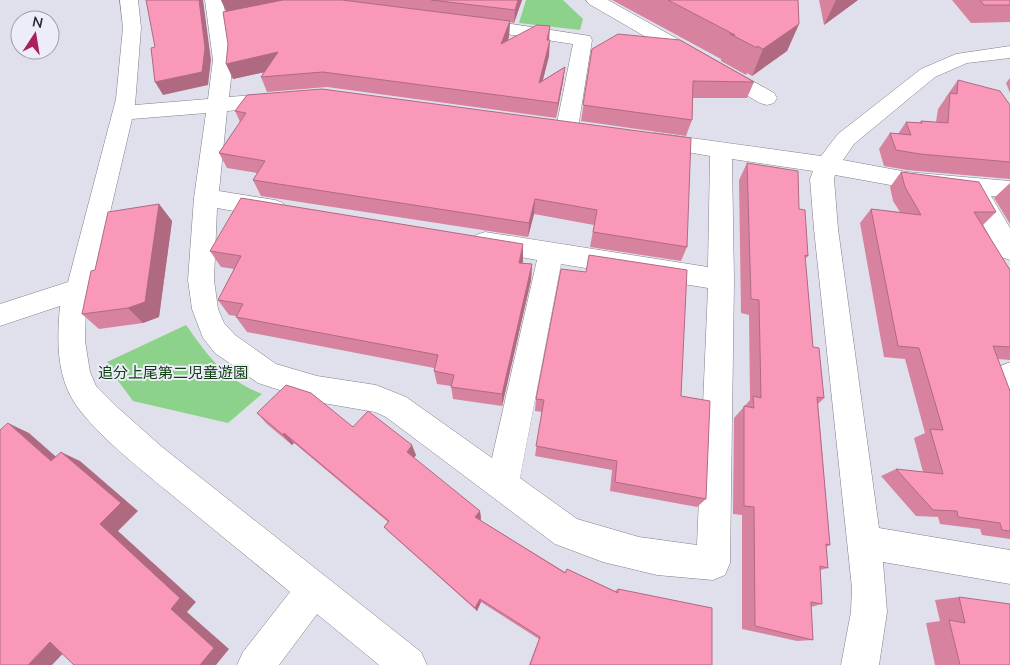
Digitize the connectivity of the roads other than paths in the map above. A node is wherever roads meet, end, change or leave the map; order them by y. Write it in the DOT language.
graph roads {
  1 [pos="129,0"];
  2 [pos="594,0"];
  3 [pos="223,13"];
  4 [pos="455,22"];
  5 [pos="1010,52"];
  6 [pos="300,98"];
  7 [pos="767,98"];
  8 [pos="216,106"];
  9 [pos="123,113"];
  10 [pos="567,128"];
  11 [pos="635,137"];
  12 [pos="721,149"];
  13 [pos="827,165"];
  14 [pos="974,187"];
  15 [pos="1010,189"];
  16 [pos="206,198"];
  17 [pos="295,212"];
  18 [pos="462,239"];
  19 [pos="1010,250"];
  20 [pos="551,253"];
  21 [pos="721,280"];
  22 [pos="79,289"];
  23 [pos="0,315"];
  24 [pos="1010,376"];
  25 [pos="1010,397"];
  26 [pos="502,486"];
  27 [pos="864,542"];
  28 [pos="1010,567"];
  29 [pos="314,590"];
  30 [pos="256,665"];
  31 [pos="408,665"];
  32 [pos="860,665"];
  1 -- 9 [label="street"];
  2 -- 7 [label="street"];
  3 -- 8 [label="street"];
  4 -- 10 [label="street"];
  5 -- 13 [label="street"];
  6 -- 8 [label="street"];
  8 -- 9 [label="street"];
  8 -- 16 [label="street"];
  9 -- 22 [label="street"];
  11 -- 12 [label="street"];
  12 -- 13 [label="street"];
  12 -- 21 [label="street"];
  13 -- 14 [label="street"];
  13 -- 27 [label="street"];
  14 -- 15 [label="street"];
  14 -- 19 [label="street"];
  16 -- 17 [label="street"];
  16 -- 26 [label="street"];
  18 -- 20 [label="street"];
  20 -- 21 [label="street"];
  20 -- 26 [label="street"];
  21 -- 26 [label="street"];
  22 -- 23 [label="street"];
  22 -- 29 [label="street"];
  24 -- 25 [label="street"];
  27 -- 28 [label="street"];
  27 -- 32 [label="street"];
  29 -- 30 [label="street"];
  29 -- 31 [label="street"];
}
